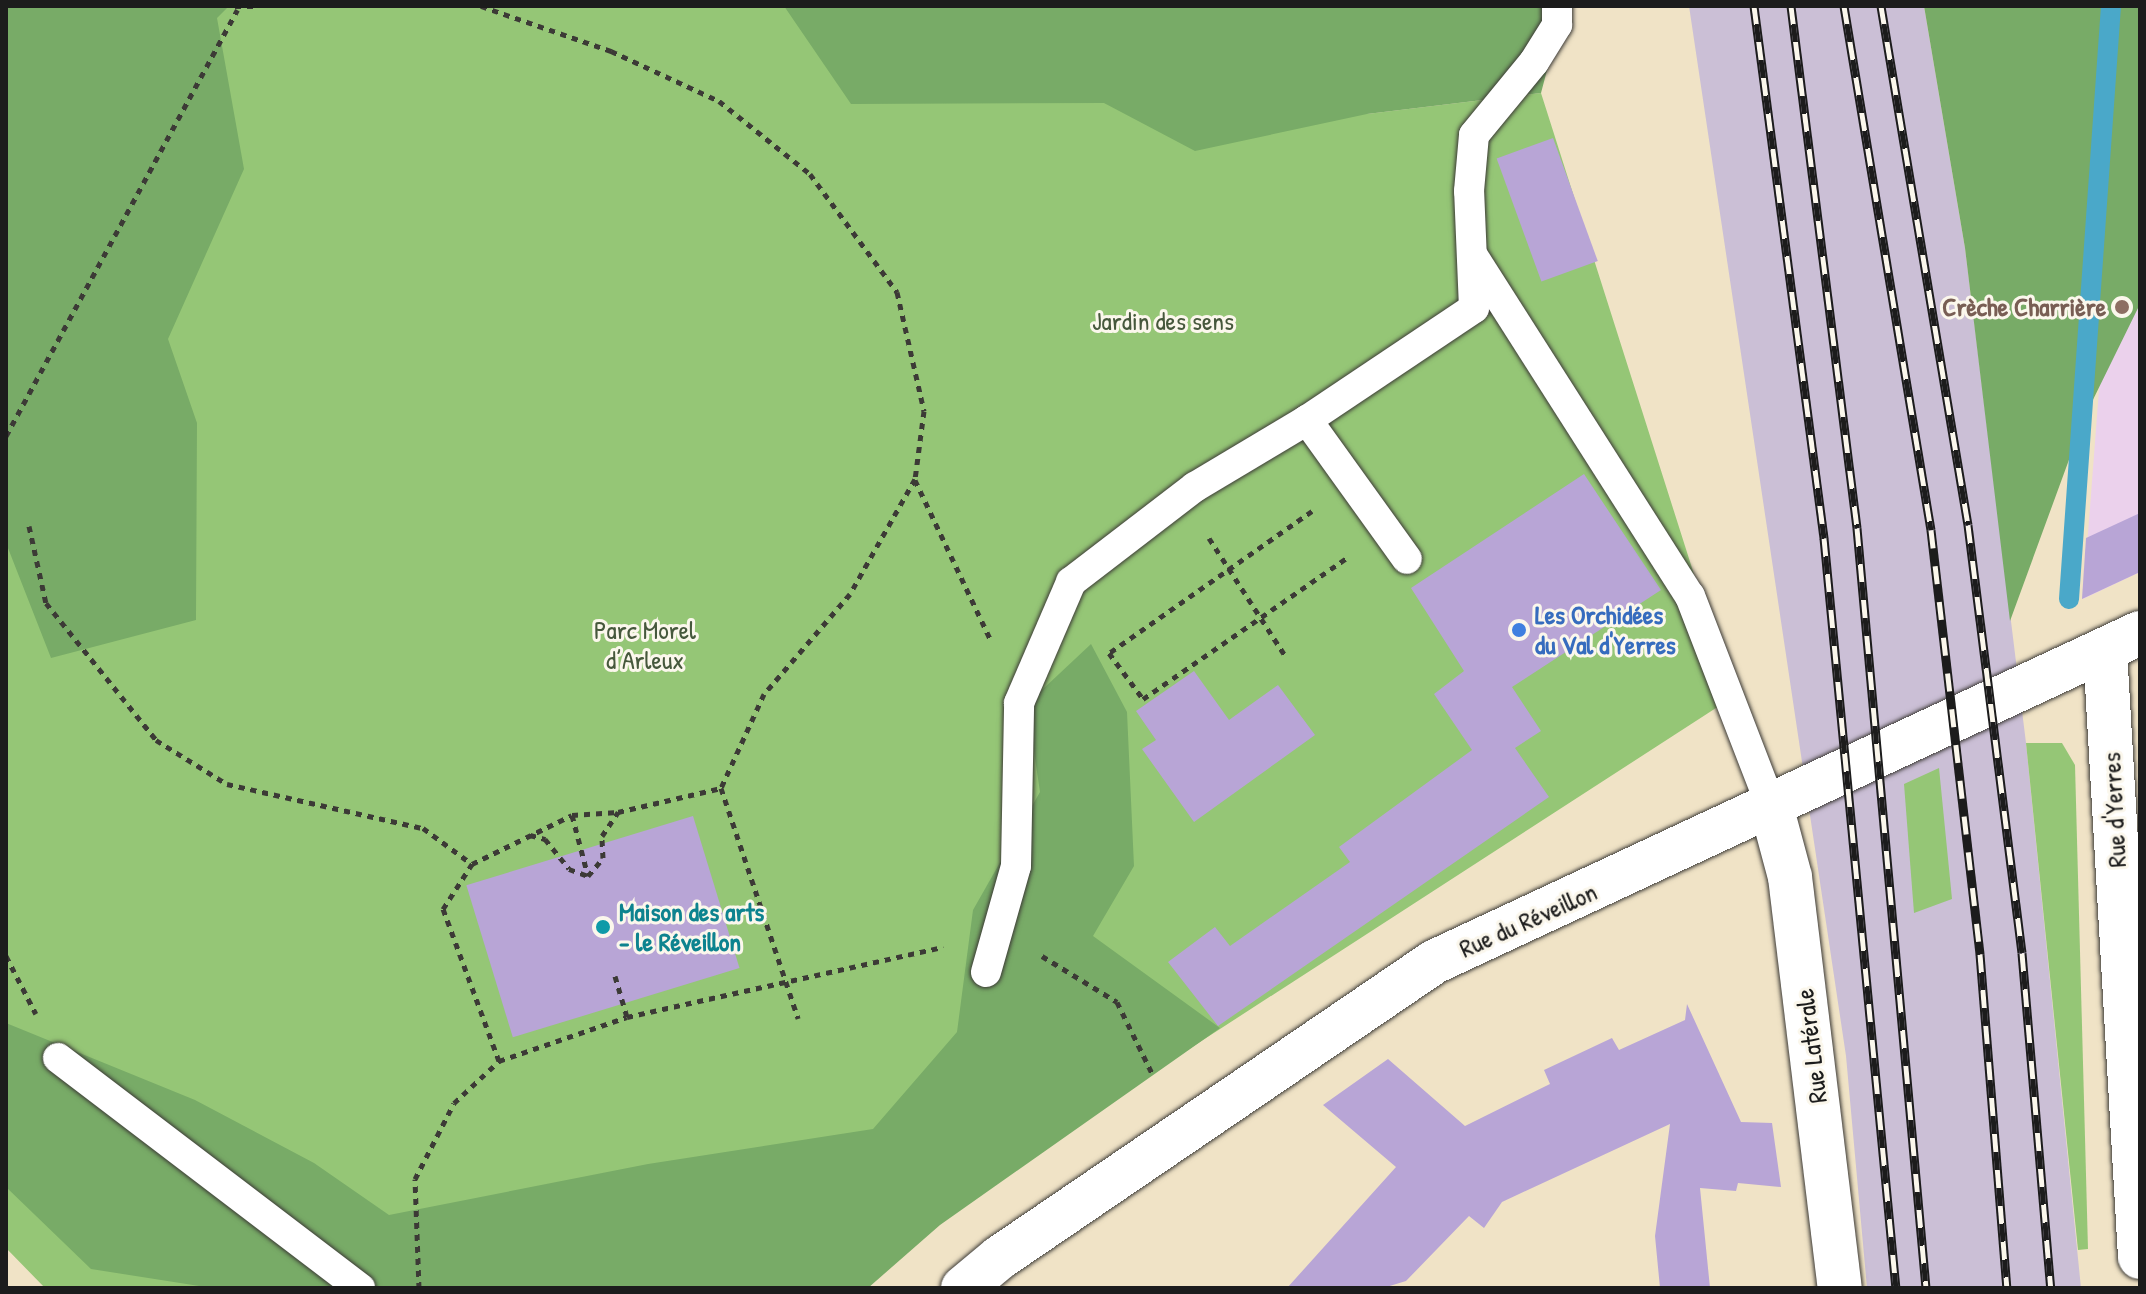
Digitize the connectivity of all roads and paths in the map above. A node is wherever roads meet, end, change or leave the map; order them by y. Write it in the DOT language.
graph roads {
  1 [pos="259,6"];
  2 [pos="481,6"];
  3 [pos="1557,6"];
  4 [pos="236,8"];
  5 [pos="1472,255"];
  6 [pos="1307,420"];
  7 [pos="6,436"];
  8 [pos="915,479"];
  9 [pos="1353,483"];
  10 [pos="29,526"];
  11 [pos="1387,530"];
  12 [pos="1407,559"];
  13 [pos="1228,569"];
  14 [pos="1260,618"];
  15 [pos="2122,642"];
  16 [pos="1286,657"];
  17 [pos="1019,703"];
  18 [pos="721,788"];
  19 [pos="1771,806"];
  20 [pos="618,812"];
  21 [pos="572,815"];
  22 [pos="529,835"];
  23 [pos="472,864"];
  24 [pos="588,876"];
  25 [pos="6,956"];
  26 [pos="989,960"];
  27 [pos="615,976"];
  28 [pos="786,980"];
  29 [pos="627,1017"];
  30 [pos="798,1018"];
  31 [pos="58,1058"];
  32 [pos="499,1061"];
  33 [pos="1152,1073"];
  34 [pos="2140,1257"];
  35 [pos="360,1288"];
  36 [pos="419,1288"];
  37 [pos="963,1288"];
  38 [pos="1840,1288"];
  1 -- 4 [label="path"];
  2 -- 8 [label="path"];
  3 -- 5 [label="lane"];
  4 -- 7 [label="path"];
  5 -- 6 [label="lane"];
  5 -- 19 [label="lane"];
  6 -- 9 [label="lane"];
  6 -- 17 [label="lane"];
  8 -- 17 [label="path"];
  8 -- 18 [label="path"];
  9 -- 11 [label="lane"];
  9 -- 13 [label="path"];
  10 -- 23 [label="path"];
  11 -- 12 [label="lane"];
  11 -- 14 [label="path"];
  13 -- 14 [label="path"];
  13 -- 14 [label="path"];
  14 -- 16 [label="path"];
  15 -- 19 [label="street, Rue du Réveillon"];
  15 -- 34 [label="street, Rue d'Yerres"];
  17 -- 26 [label="lane"];
  18 -- 20 [label="path"];
  18 -- 28 [label="path"];
  19 -- 37 [label="street, Rue du Réveillon"];
  19 -- 38 [label="street, Rue Latérale"];
  20 -- 21 [label="path"];
  20 -- 24 [label="path"];
  21 -- 22 [label="path"];
  21 -- 24 [label="path"];
  22 -- 23 [label="path"];
  22 -- 24 [label="path"];
  23 -- 32 [label="path"];
  25 -- 31 [label="path"];
  26 -- 28 [label="path"];
  26 -- 33 [label="path"];
  27 -- 29 [label="path"];
  28 -- 29 [label="path"];
  28 -- 30 [label="path"];
  29 -- 32 [label="path"];
  31 -- 35 [label="lane"];
  32 -- 36 [label="path"];
}
